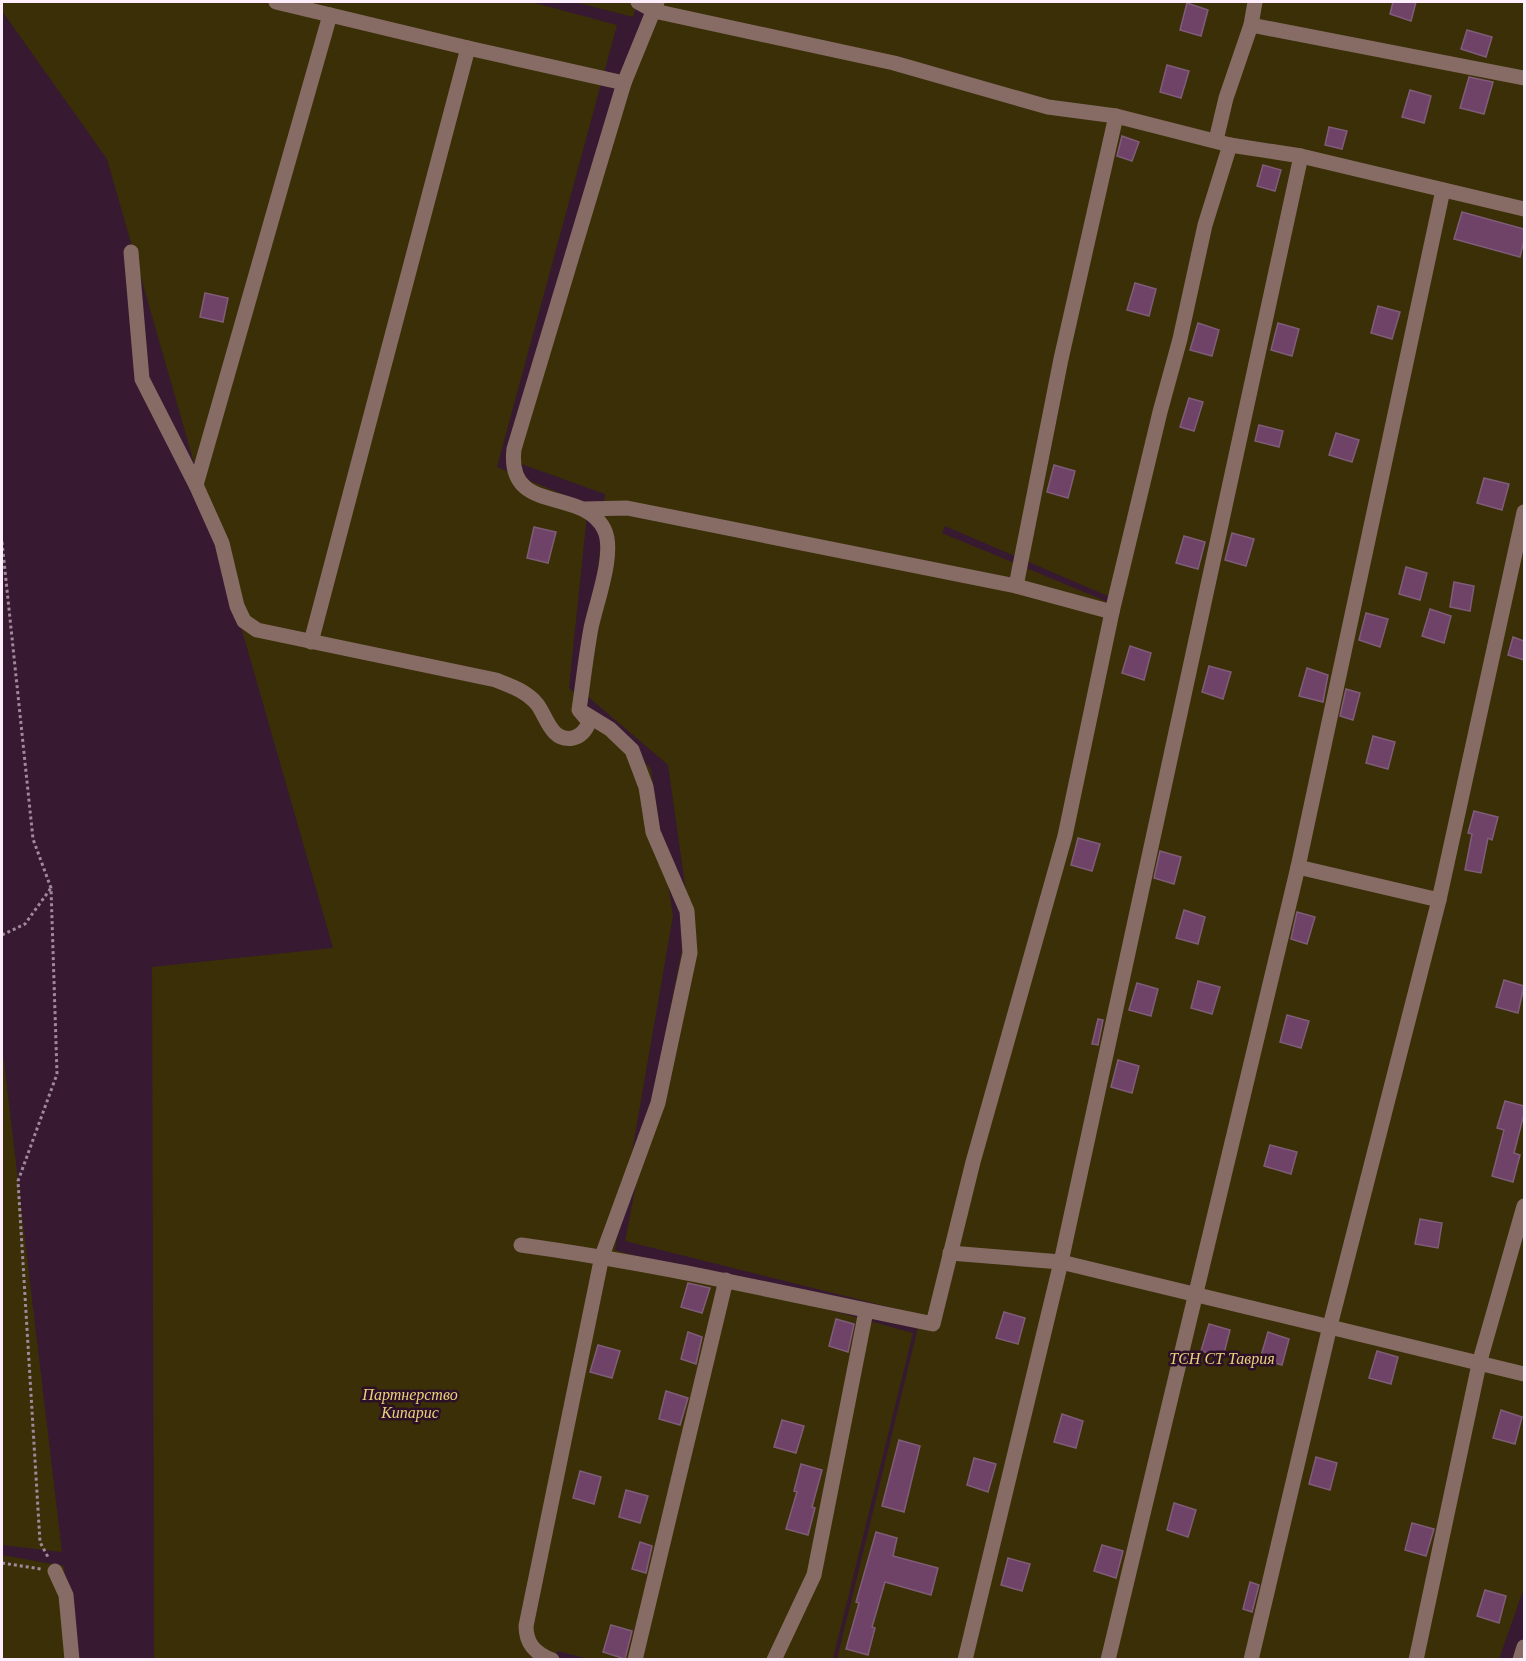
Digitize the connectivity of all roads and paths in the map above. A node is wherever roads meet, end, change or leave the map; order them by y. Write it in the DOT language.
graph roads {
  1 [pos="276,2"];
  2 [pos="638,2"];
  3 [pos="1255,2"];
  4 [pos="656,6"];
  5 [pos="330,15"];
  6 [pos="1251,26"];
  7 [pos="468,48"];
  8 [pos="1524,78"];
  9 [pos="624,83"];
  10 [pos="1116,116"];
  11 [pos="1223,142"];
  12 [pos="1301,156"];
  13 [pos="1443,190"];
  14 [pos="1524,209"];
  15 [pos="131,252"];
  16 [pos="196,485"];
  17 [pos="584,509"];
  18 [pos="1524,512"];
  19 [pos="2,542"];
  20 [pos="1016,586"];
  21 [pos="1112,612"];
  22 [pos="311,642"];
  23 [pos="579,710"];
  24 [pos="1298,867"];
  25 [pos="51,888"];
  26 [pos="1439,900"];
  27 [pos="2,935"];
  28 [pos="1524,1206"];
  29 [pos="521,1245"];
  30 [pos="950,1253"];
  31 [pos="602,1256"];
  32 [pos="1061,1262"];
  33 [pos="726,1280"];
  34 [pos="1196,1295"];
  35 [pos="866,1311"];
  36 [pos="1330,1326"];
  37 [pos="1479,1364"];
  38 [pos="1524,1374"];
  39 [pos="2,1563"];
  40 [pos="55,1572"];
  41 [pos="1524,1647"];
  42 [pos="544,1658"];
  43 [pos="72,1659"];
  44 [pos="635,1659"];
  45 [pos="774,1659"];
  46 [pos="965,1659"];
  47 [pos="1108,1659"];
  48 [pos="1251,1659"];
  49 [pos="1416,1659"];
  50 [pos="1520,1659"];
  1 -- 5 [label="street"];
  2 -- 4 [label="street"];
  3 -- 6 [label="street"];
  4 -- 9 [label="street"];
  4 -- 10 [label="street"];
  5 -- 7 [label="street"];
  5 -- 16 [label="street"];
  6 -- 8 [label="street"];
  6 -- 11 [label="street"];
  7 -- 9 [label="street"];
  7 -- 22 [label="street"];
  9 -- 17 [label="street"];
  10 -- 11 [label="street"];
  10 -- 20 [label="street"];
  11 -- 12 [label="street"];
  11 -- 21 [label="street"];
  12 -- 13 [label="street"];
  12 -- 32 [label="street"];
  13 -- 14 [label="street"];
  13 -- 24 [label="street"];
  15 -- 16 [label="street"];
  16 -- 22 [label="street"];
  17 -- 20 [label="street"];
  17 -- 23 [label="street"];
  18 -- 26 [label="street"];
  19 -- 25 [label="path"];
  20 -- 21 [label="street"];
  21 -- 30 [label="street"];
  22 -- 23 [label="street"];
  23 -- 31 [label="street"];
  24 -- 26 [label="street"];
  24 -- 34 [label="street"];
  25 -- 27 [label="path"];
  25 -- 40 [label="path"];
  26 -- 36 [label="street"];
  28 -- 37 [label="street"];
  29 -- 31 [label="street"];
  30 -- 32 [label="street"];
  30 -- 35 [label="street"];
  31 -- 33 [label="street"];
  31 -- 42 [label="street"];
  32 -- 34 [label="street"];
  32 -- 46 [label="street"];
  33 -- 35 [label="street"];
  33 -- 44 [label="street"];
  34 -- 36 [label="street"];
  34 -- 47 [label="street"];
  35 -- 45 [label="street"];
  36 -- 37 [label="street"];
  36 -- 48 [label="street"];
  37 -- 38 [label="street"];
  37 -- 49 [label="street"];
  39 -- 40 [label="path"];
  40 -- 43 [label="street"];
  41 -- 50 [label="street"];
}
